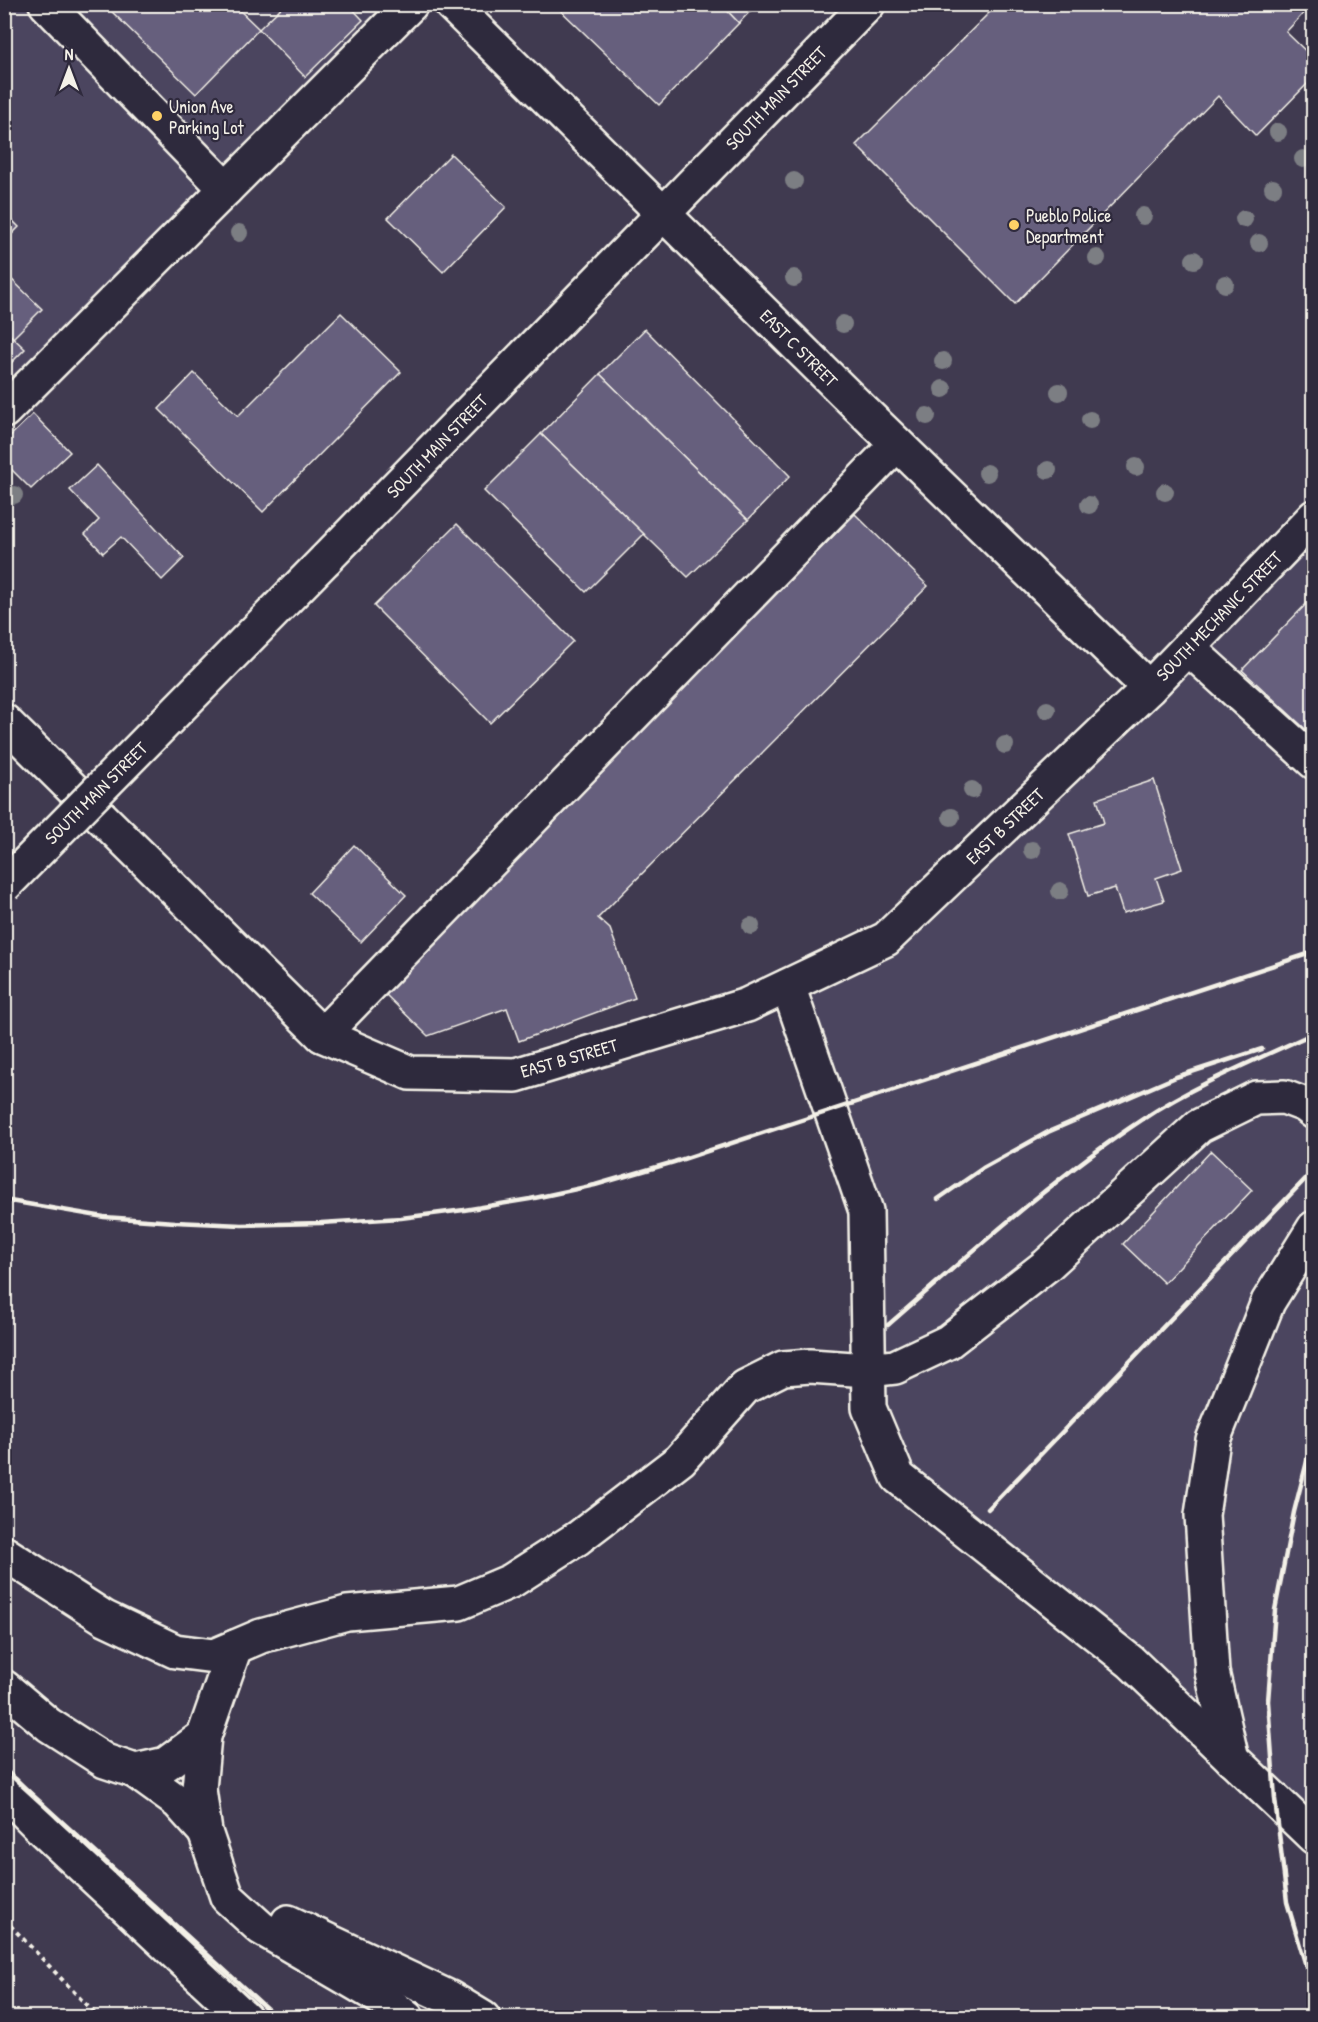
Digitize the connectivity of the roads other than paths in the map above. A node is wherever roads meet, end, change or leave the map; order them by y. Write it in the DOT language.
graph roads {
  1 [pos="46,4"];
  2 [pos="411,4"];
  3 [pos="451,4"];
  4 [pos="868,4"];
  5 [pos="226,189"];
  6 [pos="663,214"];
  7 [pos="4,411"];
  8 [pos="897,444"];
  9 [pos="1314,517"];
  10 [pos="1188,648"];
  11 [pos="1149,688"];
  12 [pos="4,721"];
  13 [pos="1314,762"];
  14 [pos="4,886"];
  15 [pos="788,986"];
  16 [pos="322,1035"];
  17 [pos="1314,1112"];
  18 [pos="1314,1228"];
  19 [pos="868,1370"];
  20 [pos="4,1553"];
  21 [pos="235,1647"];
  22 [pos="4,1687"];
  23 [pos="204,1736"];
  24 [pos="1232,1759"];
  25 [pos="135,1771"];
  26 [pos="4,1791"];
  27 [pos="205,1832"];
  28 [pos="1314,1837"];
  29 [pos="224,1891"];
  30 [pos="245,2018"];
  31 [pos="407,2018"];
  32 [pos="483,2018"];
  1 -- 5 [label="street"];
  2 -- 5 [label="street"];
  3 -- 6 [label="street, EAST C STREET"];
  4 -- 6 [label="street, SOUTH MAIN STREET"];
  5 -- 7 [label="street"];
  6 -- 8 [label="street, EAST C STREET"];
  6 -- 14 [label="street, SOUTH MAIN STREET, bridge"];
  8 -- 11 [label="street, EAST C STREET"];
  8 -- 16 [label="street"];
  9 -- 10 [label="street, SOUTH MECHANIC STREET"];
  10 -- 11 [label="street, SOUTH MECHANIC STREET"];
  10 -- 13 [label="street"];
  11 -- 15 [label="street, EAST B STREET"];
  12 -- 16 [label="street, EAST B STREET"];
  15 -- 16 [label="street, EAST B STREET"];
  15 -- 19 [label="street"];
  17 -- 19 [label="street"];
  18 -- 24 [label="street"];
  19 -- 21 [label="street"];
  19 -- 24 [label="street"];
  20 -- 21 [label="street"];
  21 -- 23 [label="street"];
  22 -- 25 [label="street"];
  23 -- 25 [label="street"];
  23 -- 27 [label="street"];
  24 -- 28 [label="street"];
  25 -- 27 [label="street"];
  26 -- 30 [label="street"];
  27 -- 29 [label="street"];
  29 -- 31 [label="street"];
  29 -- 32 [label="street"];
}
